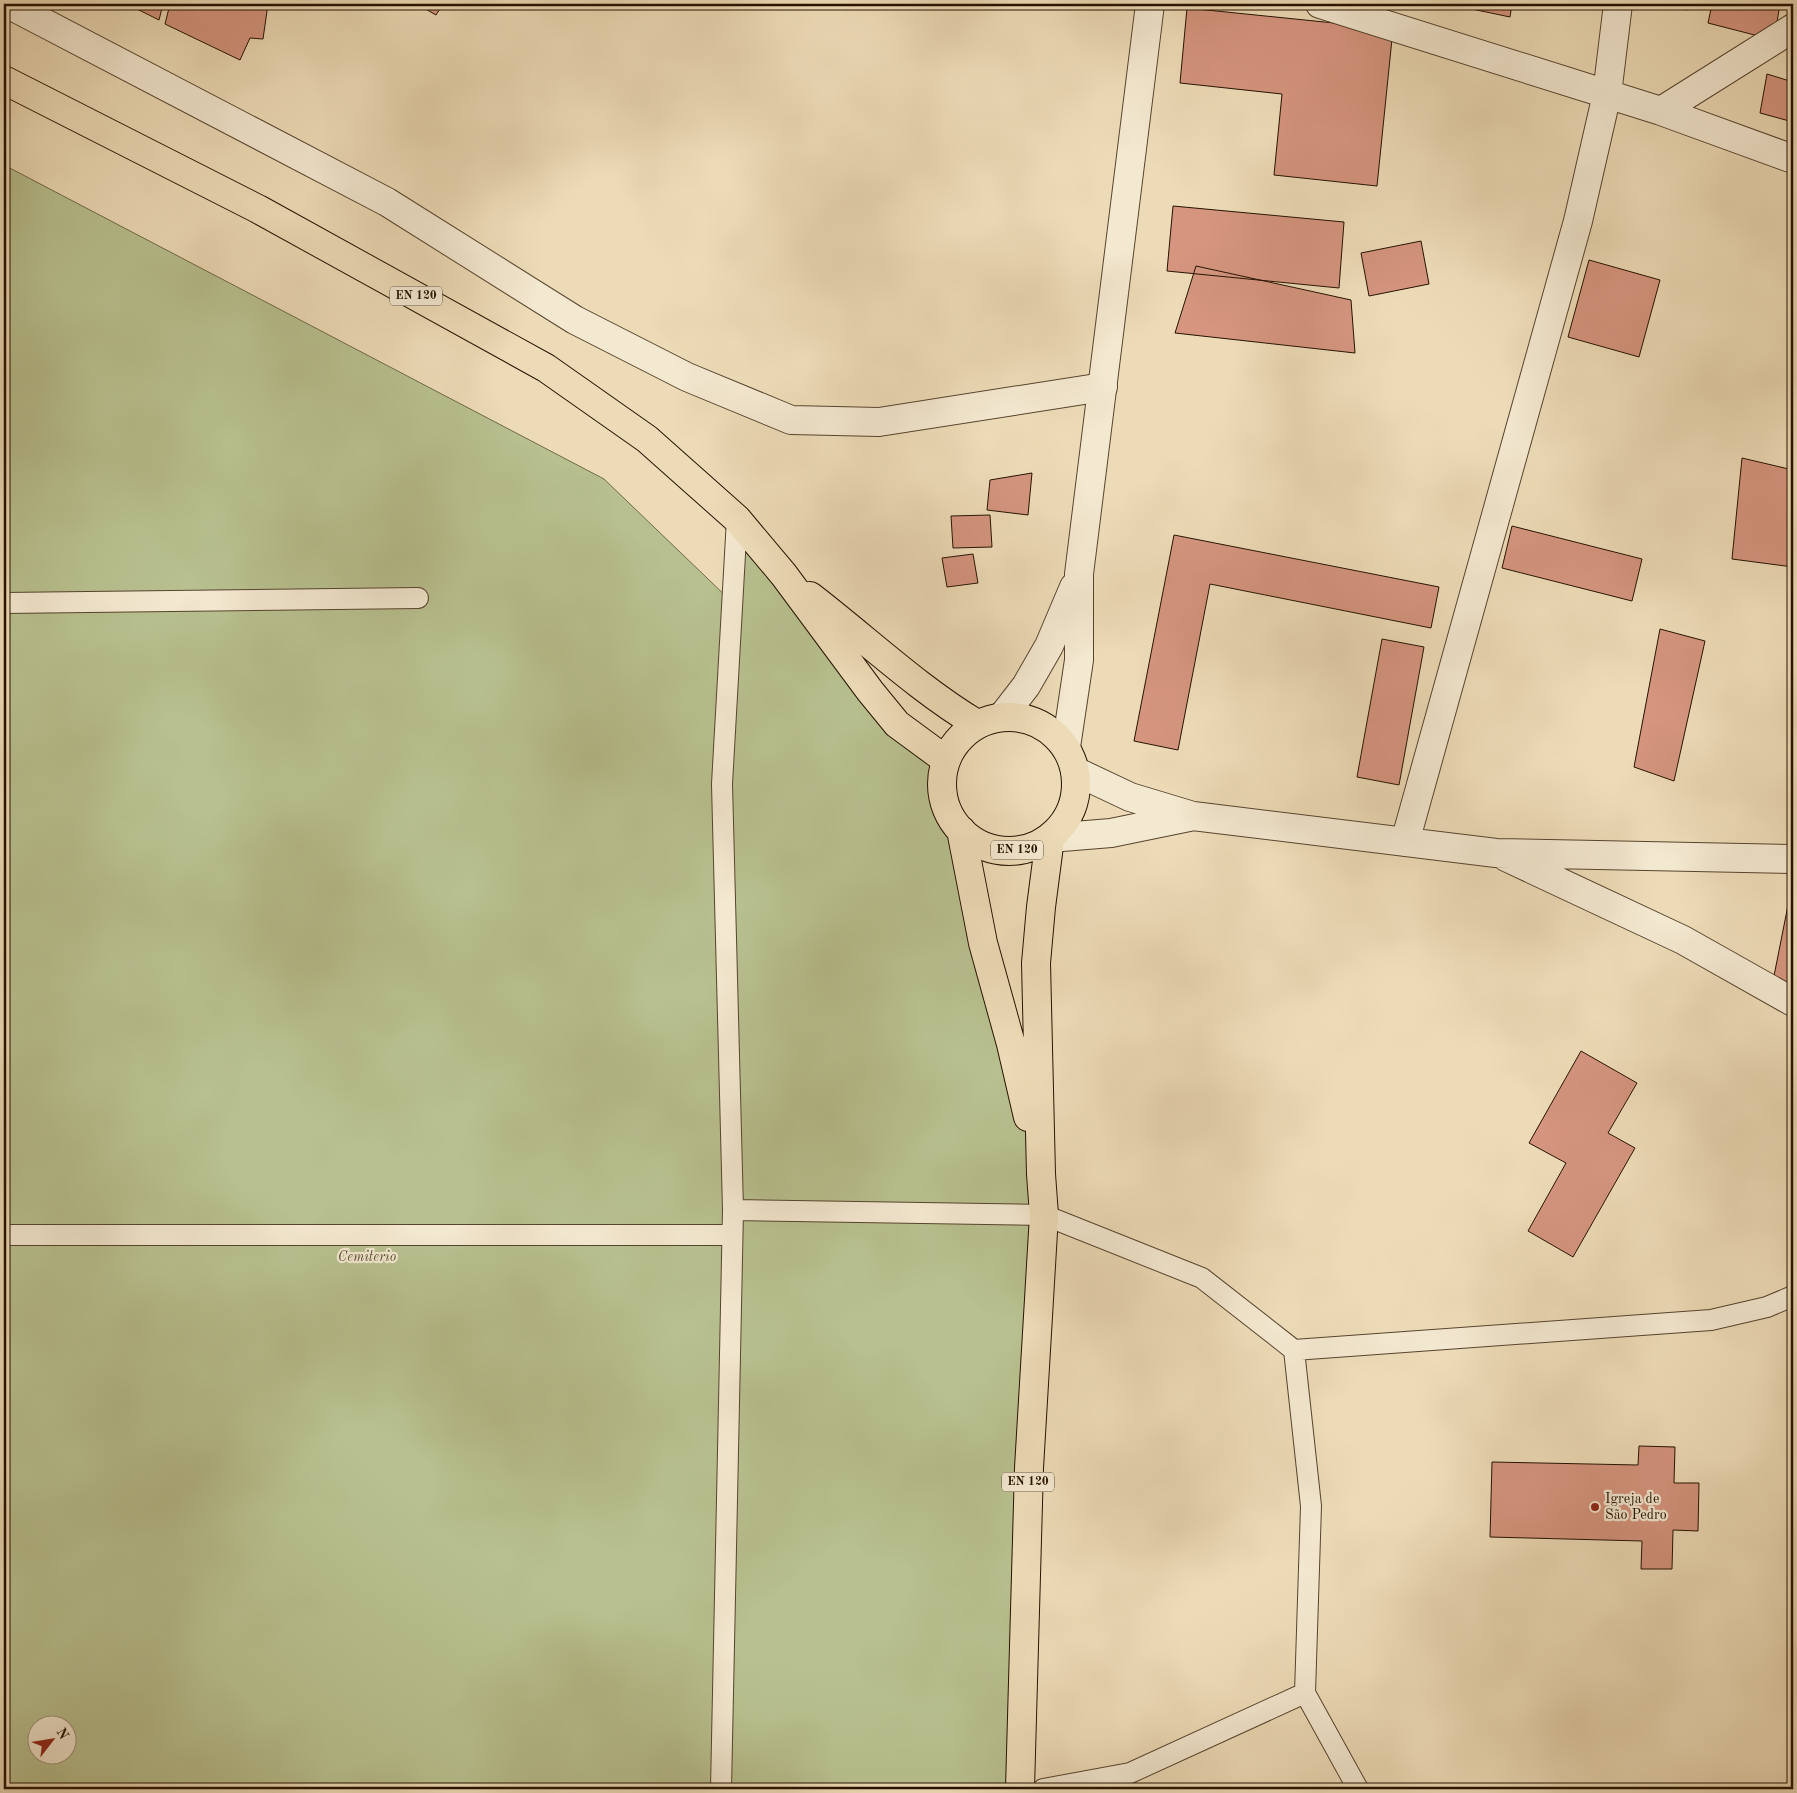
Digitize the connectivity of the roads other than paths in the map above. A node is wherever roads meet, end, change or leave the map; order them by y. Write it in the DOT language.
graph roads {
  1 [pos="8,4"];
  2 [pos="1150,4"];
  3 [pos="1320,4"];
  4 [pos="1618,4"];
  5 [pos="1793,28"];
  6 [pos="4,80"];
  7 [pos="1607,94"];
  8 [pos="1661,111"];
  9 [pos="1793,159"];
  10 [pos="1102,387"];
  11 [pos="737,519"];
  12 [pos="1080,574"];
  13 [pos="784,575"];
  14 [pos="418,598"];
  15 [pos="4,602"];
  16 [pos="989,720"];
  17 [pos="1070,759"];
  18 [pos="946,760"];
  19 [pos="1193,816"];
  20 [pos="961,830"];
  21 [pos="1050,838"];
  22 [pos="1405,842"];
  23 [pos="1496,853"];
  24 [pos="1793,859"];
  25 [pos="1793,1002"];
  26 [pos="1041,1174"];
  27 [pos="733,1210"];
  28 [pos="1044,1215"];
  29 [pos="4,1235"];
  30 [pos="732,1235"];
  31 [pos="1793,1296"];
  32 [pos="1294,1350"];
  33 [pos="1305,1693"];
  34 [pos="721,1789"];
  35 [pos="1020,1789"];
  36 [pos="1043,1789"];
  37 [pos="1358,1789"];
  1 -- 10 [label="street"];
  2 -- 10 [label="street"];
  3 -- 7 [label="street"];
  4 -- 7 [label="street"];
  5 -- 8 [label="street"];
  6 -- 11 [label="main road, EN 120"];
  7 -- 8 [label="street"];
  7 -- 22 [label="street"];
  8 -- 9 [label="street"];
  10 -- 12 [label="street"];
  11 -- 13 [label="main road, EN 120"];
  11 -- 27 [label="lane"];
  12 -- 16 [label="street"];
  12 -- 17 [label="street"];
  13 -- 16 [label="main road, EN 120"];
  13 -- 18 [label="main road, EN 120"];
  14 -- 15 [label="lane"];
  16 -- 17 [label="main road, EN 120"];
  16 -- 18 [label="main road, EN 120"];
  17 -- 19 [label="street"];
  17 -- 21 [label="main road, EN 120"];
  18 -- 20 [label="main road, EN 120"];
  19 -- 21 [label="street"];
  19 -- 22 [label="street"];
  20 -- 21 [label="main road, EN 120"];
  20 -- 26 [label="main road, EN 120"];
  21 -- 26 [label="main road, EN 120"];
  22 -- 23 [label="street"];
  23 -- 24 [label="street"];
  23 -- 25 [label="street"];
  26 -- 28 [label="main road, EN 120"];
  27 -- 28 [label="lane"];
  27 -- 30 [label="lane"];
  28 -- 32 [label="lane"];
  28 -- 35 [label="main road, EN 120"];
  29 -- 30 [label="lane"];
  30 -- 34 [label="lane"];
  31 -- 32 [label="lane"];
  32 -- 33 [label="lane"];
  33 -- 36 [label="lane"];
  33 -- 37 [label="lane"];
}
